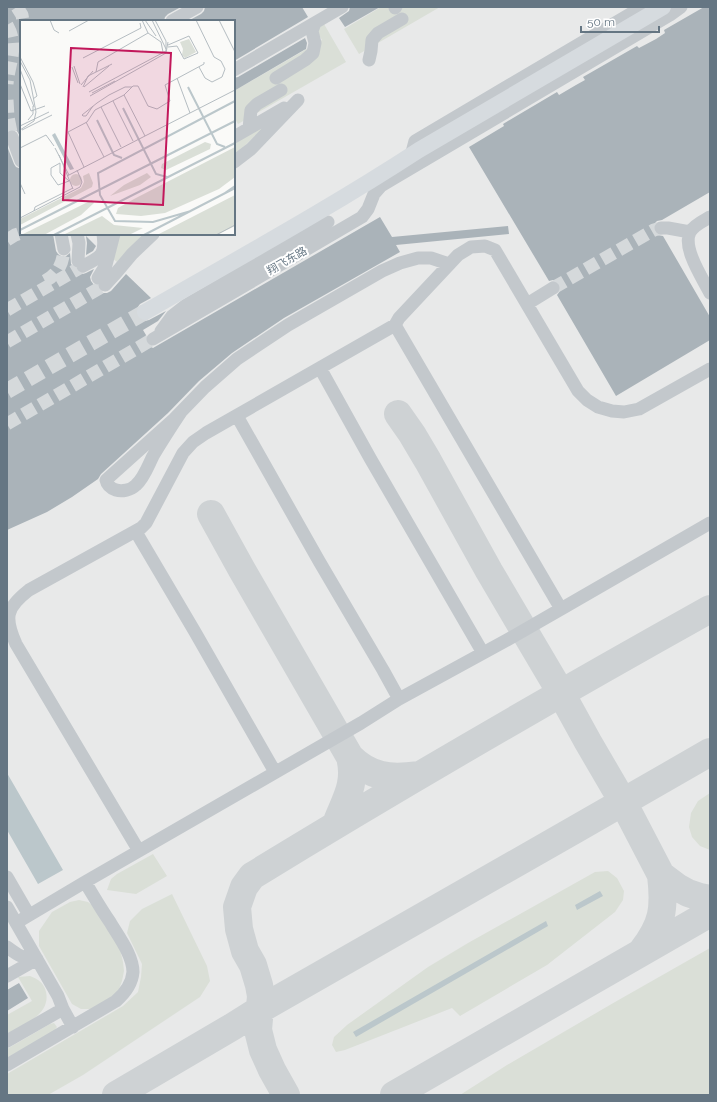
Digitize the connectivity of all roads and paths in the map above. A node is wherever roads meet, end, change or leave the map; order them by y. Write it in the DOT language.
graph roads {
  1 [pos="196,7"];
  2 [pos="342,7"];
  3 [pos="642,7"];
  4 [pos="663,7"];
  5 [pos="681,7"];
  6 [pos="402,19"];
  7 [pos="174,20"];
  8 [pos="315,23"];
  9 [pos="369,60"];
  10 [pos="235,69"];
  11 [pos="250,128"];
  12 [pos="235,136"];
  13 [pos="12,137"];
  14 [pos="20,158"];
  15 [pos="235,161"];
  16 [pos="408,170"];
  17 [pos="710,217"];
  18 [pos="328,222"];
  19 [pos="661,228"];
  20 [pos="690,232"];
  21 [pos="61,235"];
  22 [pos="77,235"];
  23 [pos="103,235"];
  24 [pos="114,235"];
  25 [pos="152,235"];
  26 [pos="64,249"];
  27 [pos="449,264"];
  28 [pos="553,288"];
  29 [pos="710,293"];
  30 [pos="527,304"];
  31 [pos="145,312"];
  32 [pos="395,325"];
  33 [pos="320,368"];
  34 [pos="710,369"];
  35 [pos="181,412"];
  36 [pos="237,416"];
  37 [pos="710,523"];
  38 [pos="136,532"];
  39 [pos="561,609"];
  40 [pos="483,653"];
  41 [pos="399,700"];
  42 [pos="275,772"];
  43 [pos="138,851"];
  44 [pos="7,877"];
  45 [pos="85,882"];
  46 [pos="7,906"];
  47 [pos="29,915"];
  48 [pos="16,923"];
  49 [pos="7,947"];
  50 [pos="37,959"];
  51 [pos="7,976"];
  52 [pos="63,1009"];
  53 [pos="73,1027"];
  54 [pos="7,1041"];
  55 [pos="7,1065"];
  1 -- 7 [label="street"];
  2 -- 8 [label="street"];
  3 -- 16 [label="street"];
  4 -- 31 [label="main road"];
  5 -- 16 [label="street, 翔飞东路"];
  6 -- 9 [label="street"];
  8 -- 10 [label="street"];
  8 -- 11 [label="street"];
  11 -- 12 [label="street"];
  11 -- 15 [label="street"];
  13 -- 14 [label="street"];
  16 -- 18 [label="street, 翔飞东路"];
  17 -- 20 [label="street"];
  19 -- 20 [label="street"];
  20 -- 29 [label="street"];
  21 -- 26 [label="street"];
  22 -- 23 [label="street"];
  24 -- 25 [label="street"];
  27 -- 30 [label="street"];
  27 -- 32 [label="street"];
  27 -- 35 [label="street"];
  28 -- 30 [label="street"];
  30 -- 34 [label="street"];
  32 -- 33 [label="street"];
  32 -- 39 [label="street"];
  33 -- 36 [label="street"];
  33 -- 40 [label="street"];
  35 -- 35 [label="street"];
  36 -- 38 [label="street"];
  36 -- 41 [label="street"];
  37 -- 39 [label="street"];
  38 -- 42 [label="street"];
  38 -- 43 [label="street"];
  39 -- 40 [label="street"];
  40 -- 41 [label="street"];
  41 -- 42 [label="street"];
  42 -- 43 [label="street"];
  43 -- 45 [label="street"];
  44 -- 47 [label="street"];
  45 -- 47 [label="street"];
  45 -- 53 [label="street"];
  46 -- 48 [label="street"];
  47 -- 48 [label="street"];
  48 -- 50 [label="street"];
  49 -- 50 [label="street"];
  50 -- 51 [label="street"];
  50 -- 52 [label="street"];
  52 -- 53 [label="street"];
  52 -- 54 [label="street"];
  53 -- 55 [label="street"];
}
